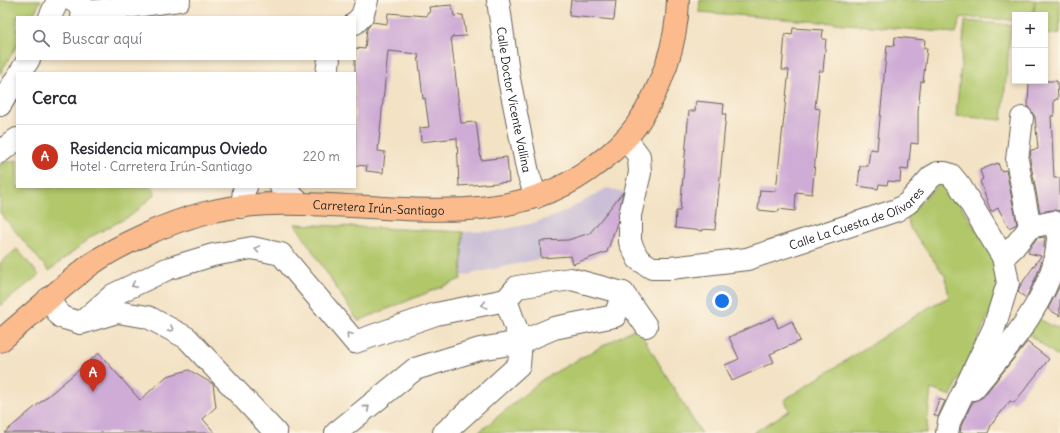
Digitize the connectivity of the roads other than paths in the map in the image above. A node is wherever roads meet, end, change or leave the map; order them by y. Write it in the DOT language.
graph roads {
  1 [pos="58,0"];
  2 [pos="179,0"];
  3 [pos="368,0"];
  4 [pos="498,0"];
  5 [pos="678,0"];
  6 [pos="81,10"];
  7 [pos="50,16"];
  8 [pos="356,22"];
  9 [pos="329,60"];
  10 [pos="328,72"];
  11 [pos="16,81"];
  12 [pos="0,105"];
  13 [pos="1022,118"];
  14 [pos="626,139"];
  15 [pos="16,140"];
  16 [pos="0,152"];
  17 [pos="282,188"];
  18 [pos="244,197"];
  19 [pos="536,198"];
  20 [pos="301,204"];
  21 [pos="1030,227"];
  22 [pos="1002,257"];
  23 [pos="624,293"];
  24 [pos="48,299"];
  25 [pos="506,300"];
  26 [pos="81,323"];
  27 [pos="646,326"];
  28 [pos="0,341"];
  29 [pos="521,342"];
  30 [pos="960,398"];
  31 [pos="276,433"];
  32 [pos="336,433"];
  33 [pos="444,433"];
  34 [pos="947,433"];
  1 -- 7 [label="street"];
  2 -- 6 [label="street"];
  3 -- 8 [label="street"];
  4 -- 19 [label="street, Calle Doctor Vicente Vallina"];
  5 -- 14 [label="highway, Carretera Irún-Santiago"];
  9 -- 10 [label="street"];
  11 -- 12 [label="street"];
  13 -- 21 [label="street"];
  14 -- 19 [label="highway, Carretera Irún-Santiago"];
  14 -- 22 [label="street, Calle La Cuesta de Olivares"];
  15 -- 16 [label="street"];
  17 -- 20 [label="street"];
  18 -- 20 [label="highway, Carretera Irún-Santiago"];
  18 -- 24 [label="highway, Carretera Irún-Santiago"];
  19 -- 20 [label="highway, Carretera Irún-Santiago"];
  21 -- 22 [label="street"];
  21 -- 30 [label="street"];
  22 -- 30 [label="street, Calle La Cuesta de Olivares"];
  23 -- 25 [label="street"];
  23 -- 27 [label="street"];
  23 -- 29 [label="street"];
  24 -- 26 [label="street"];
  24 -- 28 [label="highway, Carretera Irún-Santiago"];
  25 -- 26 [label="street, one-way"];
  25 -- 29 [label="street"];
  26 -- 31 [label="street, one-way"];
  32 -- 29 [label="street, one-way"];
  29 -- 33 [label="street"];
  30 -- 34 [label="street, Calle La Cuesta de Olivares"];
}
